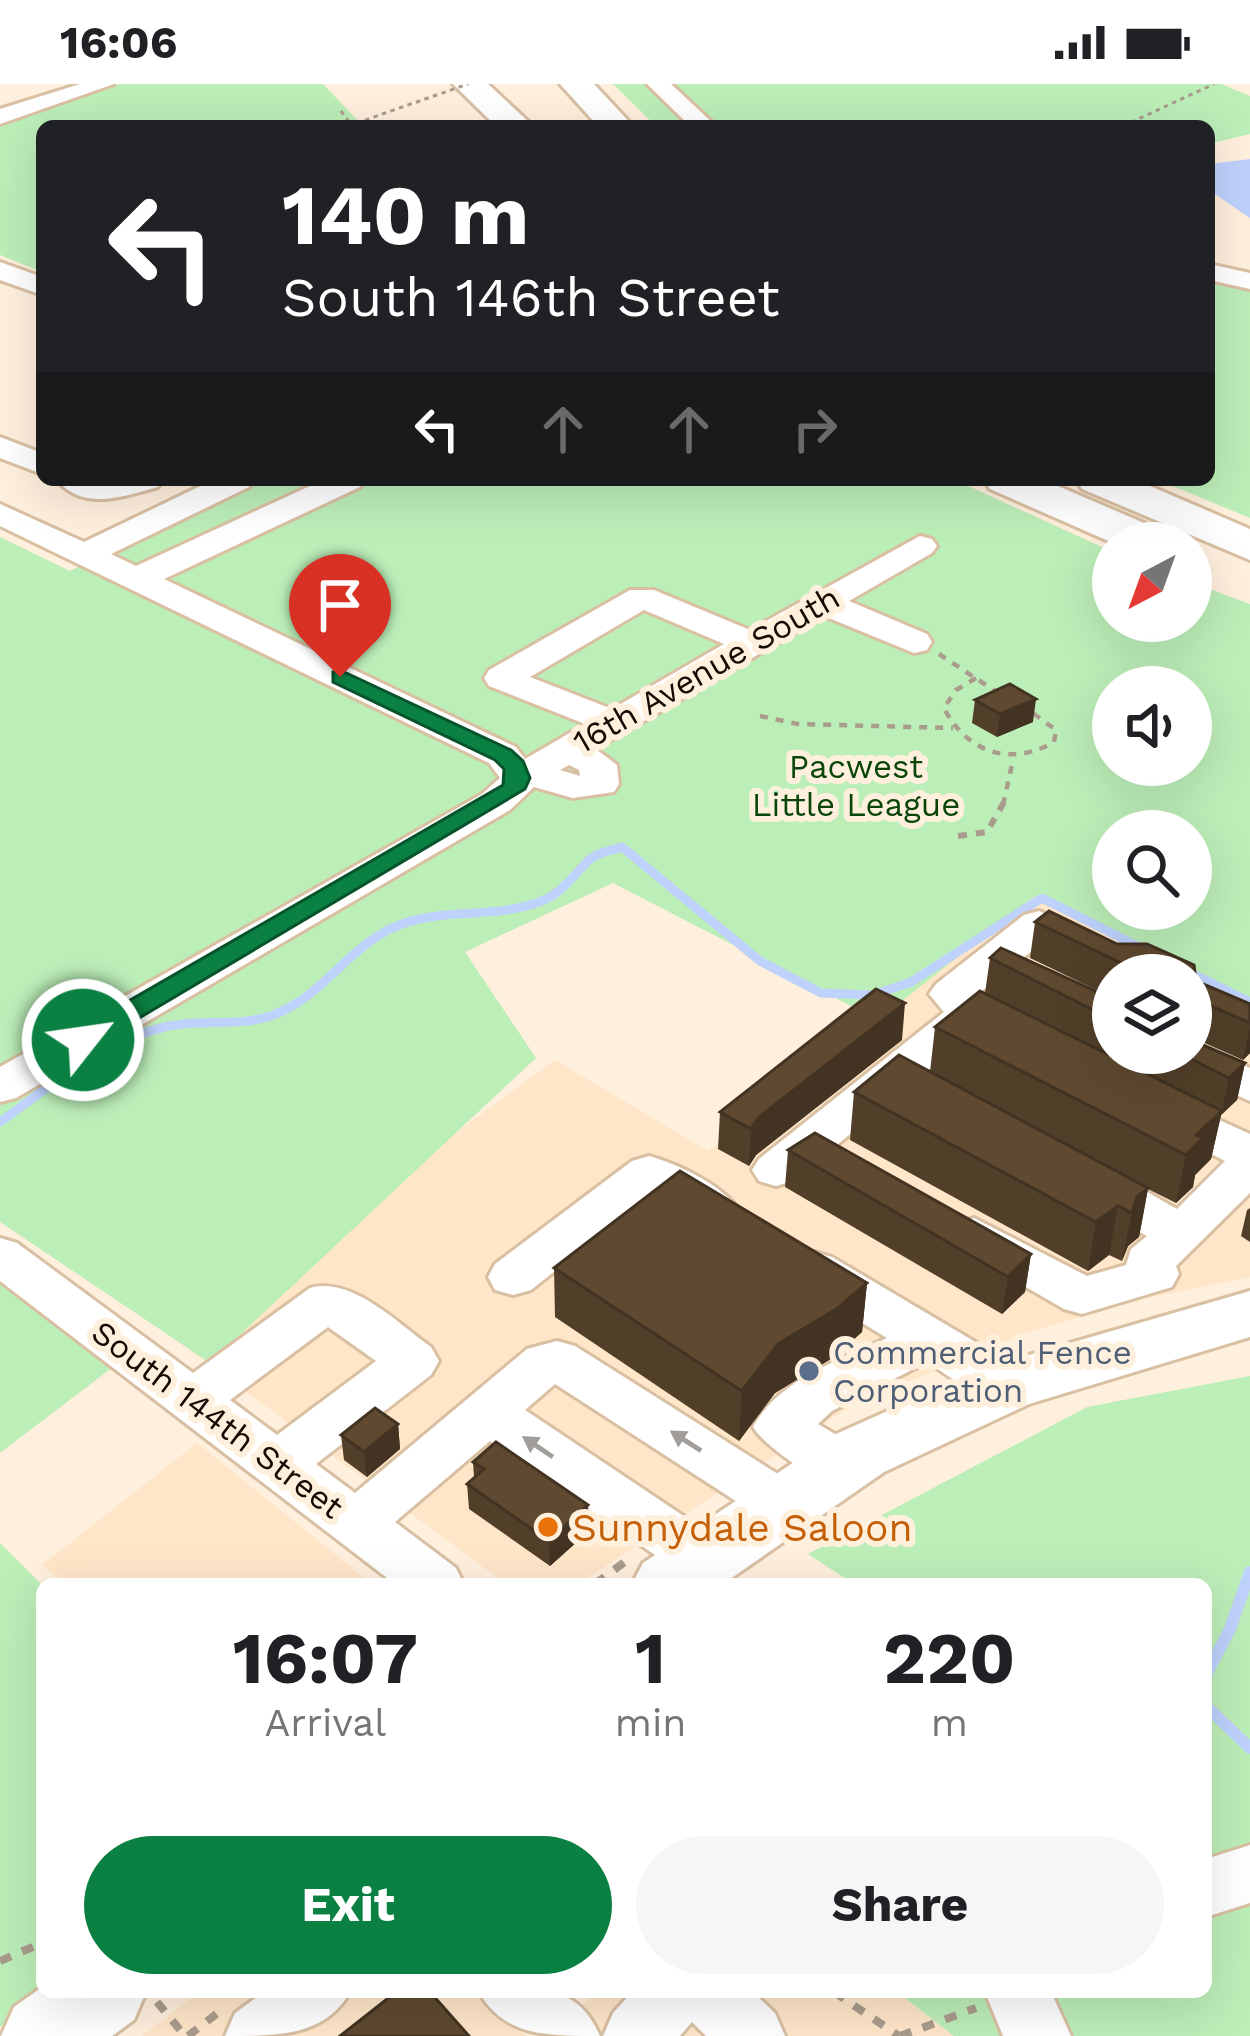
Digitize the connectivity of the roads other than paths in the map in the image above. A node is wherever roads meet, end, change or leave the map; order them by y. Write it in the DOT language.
graph roads {
  1 [pos="103,84"];
  2 [pos="468,84"];
  3 [pos="576,84"];
  4 [pos="658,84"];
  5 [pos="0,117"];
  6 [pos="508,120"];
  7 [pos="610,120"];
  8 [pos="697,120"];
  9 [pos="0,270"];
  10 [pos="1215,273"];
  11 [pos="1250,281"];
  12 [pos="36,285"];
  13 [pos="0,446"];
  14 [pos="36,462"];
  15 [pos="86,486"];
  16 [pos="125,486"];
  17 [pos="226,486"];
  18 [pos="336,486"];
  19 [pos="1023,486"];
  20 [pos="1108,486"];
  21 [pos="0,514"];
  22 [pos="920,546"];
  23 [pos="86,554"];
  24 [pos="1217,554"];
  25 [pos="137,579"];
  26 [pos="822,602"];
  27 [pos="914,642"];
  28 [pos="752,643"];
  29 [pos="617,721"];
  30 [pos="525,774"];
  31 [pos="1102,954"];
  32 [pos="993,962"];
  33 [pos="1033,981"];
  34 [pos="1212,1068"];
  35 [pos="0,1087"];
  36 [pos="1250,1087"];
  37 [pos="1130,1094"];
  38 [pos="1250,1154"];
  39 [pos="811,1159"];
  40 [pos="1250,1164"];
  41 [pos="1058,1166"];
  42 [pos="926,1208"];
  43 [pos="1182,1233"];
  44 [pos="0,1255"];
  45 [pos="513,1277"];
  46 [pos="1250,1314"];
  47 [pos="929,1339"];
  48 [pos="1007,1386"];
  49 [pos="193,1400"];
  50 [pos="489,1413"];
  51 [pos="278,1465"];
  52 [pos="843,1465"];
  53 [pos="784,1505"];
  54 [pos="357,1523"];
  55 [pos="688,1576"];
  56 [pos="428,1578"];
  57 [pos="1250,1874"];
  58 [pos="1212,1886"];
  59 [pos="123,1998"];
  60 [pos="308,1998"];
  61 [pos="519,1998"];
  62 [pos="670,1998"];
  63 [pos="714,1998"];
  64 [pos="44,2036"];
  65 [pos="259,2036"];
  66 [pos="566,2036"];
  67 [pos="637,2036"];
  68 [pos="752,2036"];
  1 -- 5 [label="street"];
  2 -- 6 [label="highway"];
  3 -- 7 [label="highway"];
  4 -- 8 [label="street"];
  9 -- 12 [label="street"];
  10 -- 11 [label="street"];
  13 -- 14 [label="street"];
  15 -- 16 [label="street"];
  17 -- 23 [label="street"];
  18 -- 25 [label="street"];
  19 -- 24 [label="highway"];
  20 -- 24 [label="highway"];
  21 -- 23 [label="street"];
  22 -- 26 [label="street, 16th Avenue South"];
  23 -- 25 [label="street"];
  25 -- 30 [label="street"];
  26 -- 27 [label="street"];
  26 -- 28 [label="street, 16th Avenue South"];
  28 -- 29 [label="street, 16th Avenue South"];
  28 -- 29 [label="street"];
  29 -- 30 [label="street, 16th Avenue South"];
  30 -- 35 [label="street, 16th Avenue South"];
  31 -- 32 [label="street"];
  32 -- 33 [label="street"];
  32 -- 39 [label="street"];
  34 -- 36 [label="street"];
  37 -- 38 [label="street"];
  40 -- 43 [label="street"];
  41 -- 43 [label="street"];
  42 -- 43 [label="street"];
  44 -- 49 [label="street, South 144th Street"];
  45 -- 47 [label="street"];
  46 -- 48 [label="main road"];
  47 -- 48 [label="street"];
  47 -- 52 [label="street"];
  48 -- 52 [label="main road"];
  49 -- 51 [label="street, South 144th Street"];
  49 -- 51 [label="street"];
  53 -- 50 [label="street, one-way"];
  50 -- 54 [label="street"];
  55 -- 50 [label="street, one-way"];
  51 -- 54 [label="street, South 144th Street"];
  52 -- 53 [label="main road"];
  53 -- 55 [label="main road"];
  54 -- 56 [label="street, South 144th Street"];
  57 -- 58 [label="street"];
  59 -- 64 [label="main road"];
  60 -- 65 [label="street"];
  61 -- 66 [label="street"];
  62 -- 67 [label="street"];
  63 -- 68 [label="street"];
}
